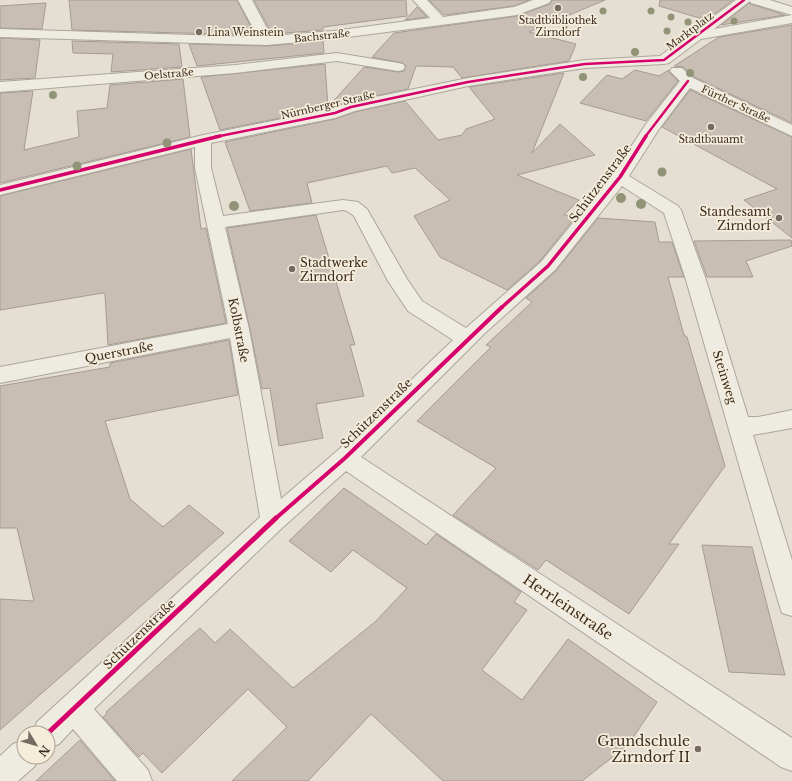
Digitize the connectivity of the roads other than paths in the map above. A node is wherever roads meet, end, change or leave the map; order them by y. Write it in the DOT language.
graph roads {
  1 [pos="245,0"];
  2 [pos="420,0"];
  3 [pos="544,0"];
  4 [pos="744,0"];
  5 [pos="756,0"];
  6 [pos="791,11"];
  7 [pos="440,21"];
  8 [pos="0,33"];
  9 [pos="333,35"];
  10 [pos="697,36"];
  11 [pos="267,41"];
  12 [pos="337,57"];
  13 [pos="664,60"];
  14 [pos="398,67"];
  15 [pos="688,80"];
  16 [pos="0,87"];
  17 [pos="792,131"];
  18 [pos="203,140"];
  19 [pos="620,177"];
  20 [pos="0,190"];
  21 [pos="216,223"];
  22 [pos="239,329"];
  23 [pos="468,338"];
  24 [pos="0,374"];
  25 [pos="792,419"];
  26 [pos="740,425"];
  27 [pos="345,458"];
  28 [pos="273,521"];
  29 [pos="792,604"];
  30 [pos="75,709"];
  31 [pos="56,727"];
  32 [pos="792,756"];
  33 [pos="16,762"];
  34 [pos="0,777"];
  35 [pos="137,781"];
  1 -- 11 [label="street"];
  2 -- 7 [label="street"];
  3 -- 7 [label="street, Bachstraße"];
  4 -- 10 [label="street, Marktplatz"];
  5 -- 6 [label="street"];
  6 -- 10 [label="street"];
  7 -- 9 [label="street, Bachstraße"];
  8 -- 11 [label="street, Bachstraße"];
  9 -- 11 [label="street, Bachstraße"];
  9 -- 12 [label="street"];
  10 -- 13 [label="street, Marktplatz"];
  12 -- 14 [label="street, Oelstraße"];
  12 -- 16 [label="street, Oelstraße"];
  13 -- 15 [label="street, Fürther Straße"];
  13 -- 18 [label="street, Nürnberger Straße"];
  15 -- 17 [label="street, Fürther Straße"];
  15 -- 19 [label="street, Schützenstraße"];
  18 -- 20 [label="street, Nürnberger Straße"];
  18 -- 21 [label="street, Kolbstraße"];
  19 -- 23 [label="street, Schützenstraße"];
  19 -- 26 [label="street, Steinweg"];
  21 -- 22 [label="street, Kolbstraße"];
  21 -- 23 [label="street"];
  22 -- 24 [label="street, Querstraße"];
  22 -- 28 [label="street, Kolbstraße"];
  23 -- 27 [label="street, Schützenstraße"];
  25 -- 26 [label="street"];
  26 -- 29 [label="street, Steinweg"];
  27 -- 28 [label="street, Schützenstraße"];
  27 -- 32 [label="street, Herrleinstraße"];
  28 -- 30 [label="street, Schützenstraße"];
  30 -- 31 [label="street, Schützenstraße"];
  30 -- 35 [label="street"];
  33 -- 34 [label="street"];
}
